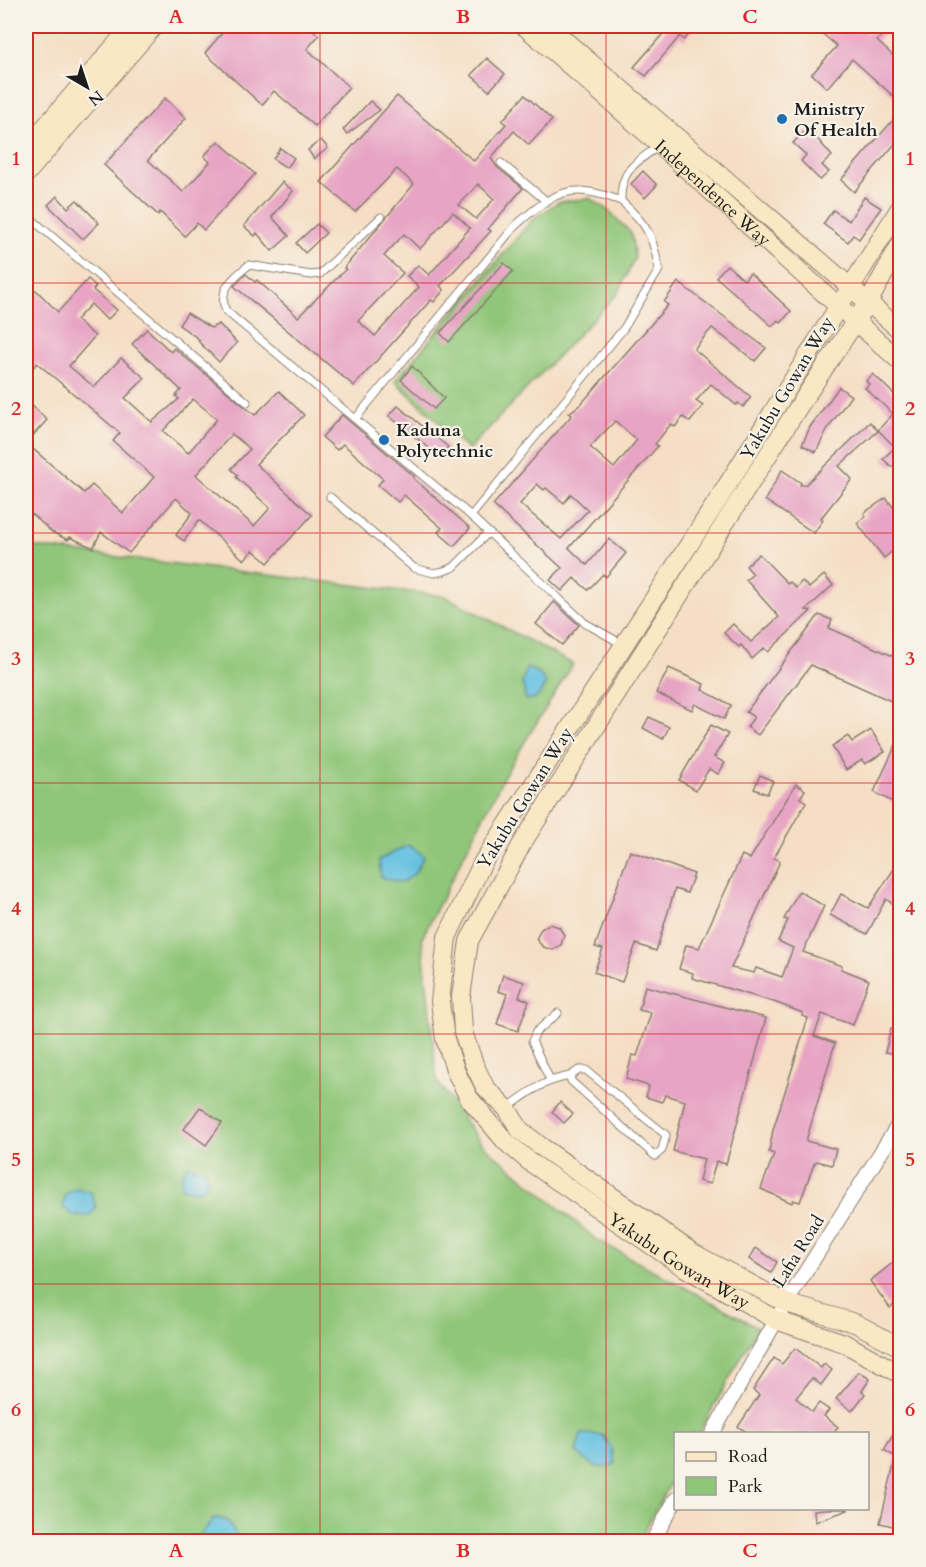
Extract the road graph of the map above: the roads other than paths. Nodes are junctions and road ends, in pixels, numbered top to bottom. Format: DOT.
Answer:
graph roads {
  1 [pos="101,26"];
  2 [pos="154,26"];
  3 [pos="524,26"];
  4 [pos="548,26"];
  5 [pos="130,27"];
  6 [pos="662,144"];
  7 [pos="26,148"];
  8 [pos="501,163"];
  9 [pos="26,174"];
  10 [pos="545,200"];
  11 [pos="621,201"];
  12 [pos="900,208"];
  13 [pos="26,213"];
  14 [pos="381,217"];
  15 [pos="35,222"];
  16 [pos="26,233"];
  17 [pos="900,245"];
  18 [pos="868,257"];
  19 [pos="826,265"];
  20 [pos="885,271"];
  21 [pos="814,285"];
  22 [pos="850,286"];
  23 [pos="869,301"];
  24 [pos="837,306"];
  25 [pos="856,322"];
  26 [pos="898,327"];
  27 [pos="824,328"];
  28 [pos="880,343"];
  29 [pos="836,351"];
  30 [pos="900,361"];
  31 [pos="247,402"];
  32 [pos="356,418"];
  33 [pos="330,497"];
  34 [pos="471,516"];
  35 [pos="488,533"];
  36 [pos="622,644"];
  37 [pos="566,735"];
  38 [pos="586,745"];
  39 [pos="558,1013"];
  40 [pos="570,1076"];
  41 [pos="550,1080"];
  42 [pos="507,1109"];
  43 [pos="900,1122"];
  44 [pos="786,1303"];
  45 [pos="776,1320"];
  46 [pos="900,1347"];
  47 [pos="900,1374"];
  48 [pos="713,1432"];
  49 [pos="674,1501"];
  50 [pos="652,1542"];
  1 -- 5 [label="lane"];
  2 -- 9 [label="street"];
  3 -- 6 [label="street, Independence Way"];
  4 -- 19 [label="street, Independence Way"];
  5 -- 7 [label="street"];
  6 -- 11 [label="lane"];
  6 -- 21 [label="street, Independence Way"];
  8 -- 10 [label="lane"];
  10 -- 11 [label="lane"];
  10 -- 32 [label="lane"];
  11 -- 34 [label="lane"];
  12 -- 18 [label="street, Yakubu Gowan Way"];
  13 -- 15 [label="lane"];
  14 -- 32 [label="lane"];
  15 -- 16 [label="lane"];
  15 -- 31 [label="lane"];
  17 -- 20 [label="street, Yakubu Gowan Way"];
  18 -- 19 [label="street"];
  18 -- 22 [label="street, Yakubu Gowan Way"];
  19 -- 22 [label="street, Independence Way"];
  20 -- 23 [label="street, Yakubu Gowan Way"];
  20 -- 26 [label="street"];
  21 -- 24 [label="street, Independence Way"];
  21 -- 27 [label="street"];
  22 -- 23 [label="street, Independence Way"];
  22 -- 24 [label="street, Yakubu Gowan Way"];
  23 -- 25 [label="street, Yakubu Gowan Way"];
  23 -- 26 [label="street, Independence Way"];
  24 -- 25 [label="street, Independence Way"];
  24 -- 27 [label="street, Yakubu Gowan Way"];
  25 -- 28 [label="street, Independence Way"];
  25 -- 29 [label="street, Yakubu Gowan Way"];
  27 -- 36 [label="street, Yakubu Gowan Way"];
  28 -- 29 [label="street"];
  28 -- 30 [label="street, Independence Way"];
  29 -- 38 [label="street, Yakubu Gowan Way"];
  32 -- 34 [label="lane"];
  33 -- 35 [label="lane"];
  34 -- 35 [label="lane"];
  35 -- 36 [label="lane"];
  36 -- 37 [label="street, Yakubu Gowan Way"];
  37 -- 38 [label="street"];
  37 -- 45 [label="street, Yakubu Gowan Way"];
  38 -- 42 [label="street, Yakubu Gowan Way"];
  39 -- 41 [label="lane"];
  40 -- 40 [label="lane"];
  40 -- 41 [label="lane"];
  41 -- 42 [label="lane"];
  42 -- 44 [label="street, Yakubu Gowan Way"];
  43 -- 44 [label="street, Lafia Road"];
  44 -- 45 [label="street, Lafia Road"];
  44 -- 46 [label="street, Yakubu Gowan Way"];
  45 -- 47 [label="street, Yakubu Gowan Way"];
  45 -- 48 [label="street, Lafia Road"];
  49 -- 50 [label="street"];
}
